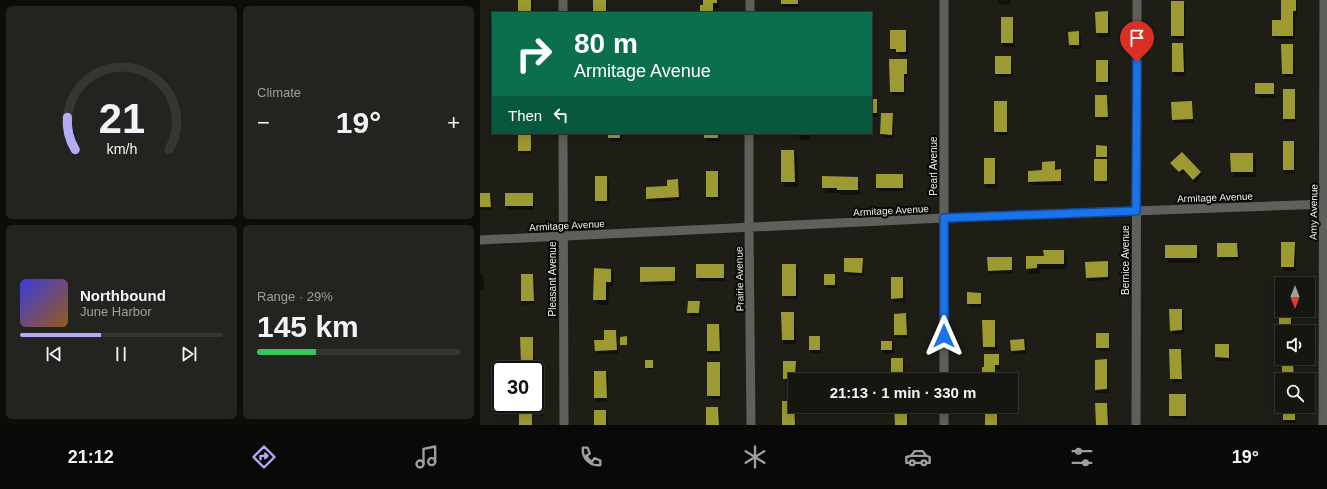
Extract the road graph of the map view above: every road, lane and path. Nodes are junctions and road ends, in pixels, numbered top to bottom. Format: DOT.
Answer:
graph roads {
  1 [pos="563,0"];
  2 [pos="750,0"];
  3 [pos="944,0"];
  4 [pos="1137,0"];
  5 [pos="1324,0"];
  6 [pos="563,12"];
  7 [pos="750,12"];
  8 [pos="563,134"];
  9 [pos="750,134"];
  10 [pos="1325,204"];
  11 [pos="1136,211"];
  12 [pos="944,218"];
  13 [pos="749,227"];
  14 [pos="563,237"];
  15 [pos="480,240"];
  16 [pos="944,373"];
  17 [pos="944,413"];
  18 [pos="564,425"];
  19 [pos="751,425"];
  20 [pos="944,425"];
  21 [pos="1136,425"];
  22 [pos="1323,425"];
  1 -- 6 [label="street"];
  2 -- 7 [label="street"];
  3 -- 12 [label="street, Pearl Avenue"];
  4 -- 11 [label="street, Bernice Avenue"];
  5 -- 10 [label="street, Amy Avenue"];
  8 -- 14 [label="street, Pleasant Avenue"];
  9 -- 13 [label="street, Prairie Avenue"];
  10 -- 11 [label="street, Armitage Avenue"];
  10 -- 22 [label="street, Amy Avenue"];
  11 -- 12 [label="street, Armitage Avenue"];
  11 -- 21 [label="street, Bernice Avenue"];
  12 -- 13 [label="street, Armitage Avenue"];
  12 -- 16 [label="street, Pearl Avenue"];
  13 -- 14 [label="street, Armitage Avenue"];
  13 -- 19 [label="street, Prairie Avenue"];
  14 -- 15 [label="street, Armitage Avenue"];
  14 -- 18 [label="street, Pleasant Avenue"];
  17 -- 20 [label="street"];
}
